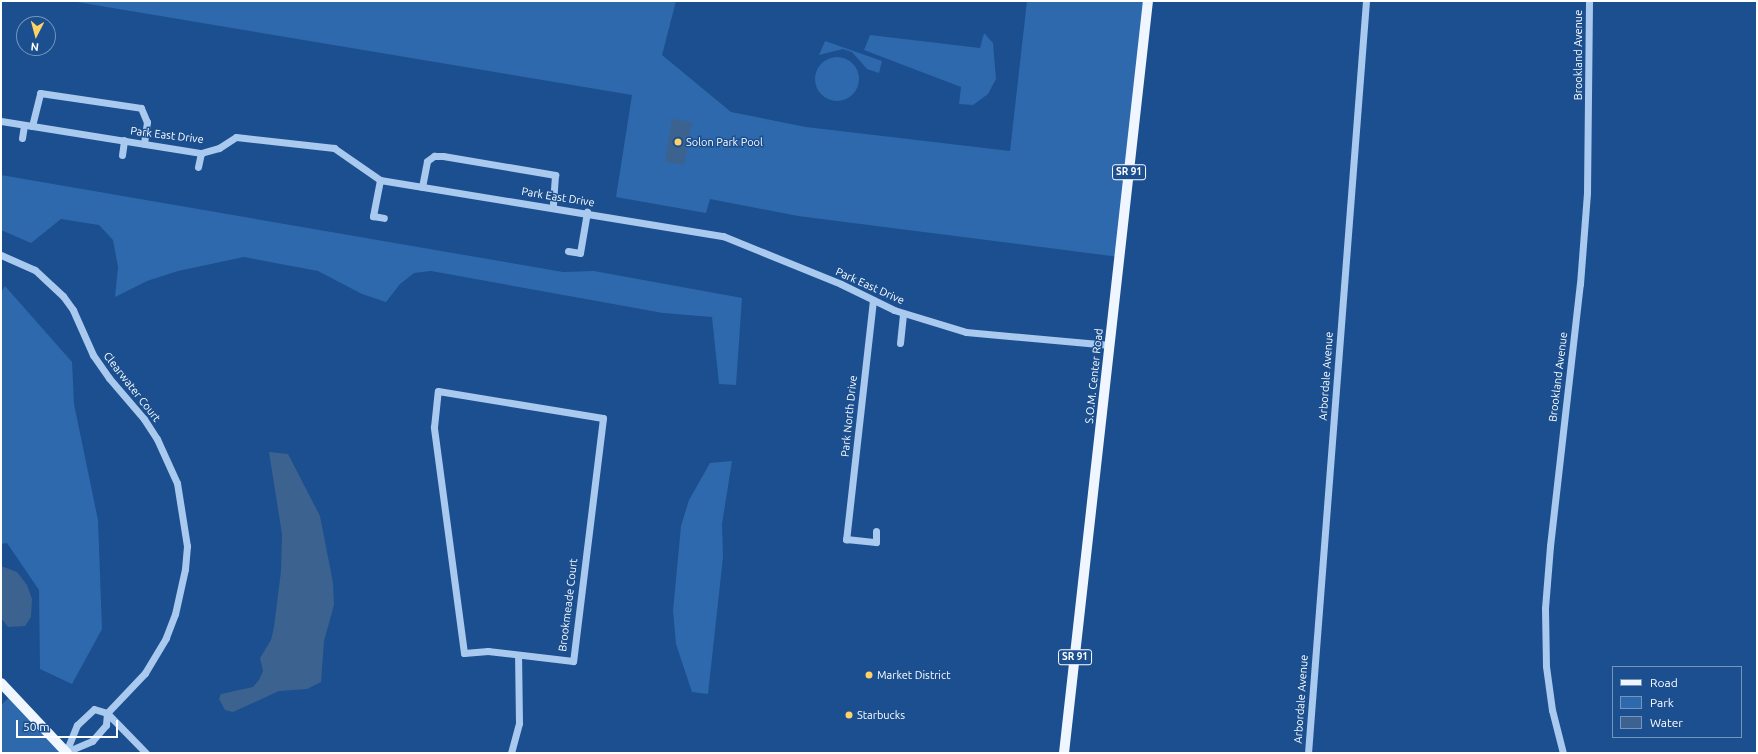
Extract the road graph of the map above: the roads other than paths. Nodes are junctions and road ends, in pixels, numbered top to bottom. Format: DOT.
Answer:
graph roads {
  1 [pos="1148,1"];
  2 [pos="1366,1"];
  3 [pos="1589,1"];
  4 [pos="1,121"];
  5 [pos="24,125"];
  6 [pos="32,126"];
  7 [pos="22,138"];
  8 [pos="124,140"];
  9 [pos="144,144"];
  10 [pos="201,152"];
  11 [pos="122,155"];
  12 [pos="198,167"];
  13 [pos="380,180"];
  14 [pos="422,187"];
  15 [pos="553,207"];
  16 [pos="587,212"];
  17 [pos="384,218"];
  18 [pos="568,251"];
  19 [pos="1,255"];
  20 [pos="873,300"];
  21 [pos="903,313"];
  22 [pos="900,343"];
  23 [pos="1109,345"];
  24 [pos="876,531"];
  25 [pos="518,654"];
  26 [pos="1,683"];
  27 [pos="107,713"];
  28 [pos="67,752"];
  29 [pos="146,753"];
  30 [pos="511,753"];
  31 [pos="1064,753"];
  32 [pos="1308,753"];
  33 [pos="1563,753"];
  1 -- 23 [label="main road, S.O.M. Center Road / SR 91"];
  2 -- 32 [label="street, Arbordale Avenue"];
  3 -- 33 [label="street, Brookland Avenue"];
  4 -- 5 [label="street, Park East Drive"];
  5 -- 6 [label="street, Park East Drive"];
  5 -- 7 [label="street"];
  6 -- 8 [label="street, Park East Drive"];
  6 -- 9 [label="street"];
  8 -- 9 [label="street, Park East Drive"];
  8 -- 11 [label="street"];
  9 -- 10 [label="street, Park East Drive"];
  10 -- 12 [label="street"];
  10 -- 13 [label="street, Park East Drive"];
  13 -- 14 [label="street, Park East Drive"];
  13 -- 17 [label="street"];
  14 -- 15 [label="street, Park East Drive"];
  14 -- 15 [label="street"];
  15 -- 16 [label="street, Park East Drive"];
  16 -- 18 [label="street"];
  16 -- 20 [label="street, Park East Drive"];
  19 -- 27 [label="street, Clearwater Court"];
  20 -- 21 [label="street, Park East Drive"];
  20 -- 24 [label="street, Park North Drive"];
  21 -- 22 [label="street"];
  21 -- 23 [label="street, Park East Drive"];
  23 -- 31 [label="main road, S.O.M. Center Road / SR 91"];
  25 -- 25 [label="street, Brookmeade Court"];
  25 -- 30 [label="street"];
  26 -- 28 [label="main road"];
  27 -- 28 [label="street, Clearwater Court"];
  27 -- 28 [label="street"];
  27 -- 29 [label="street"];
}
